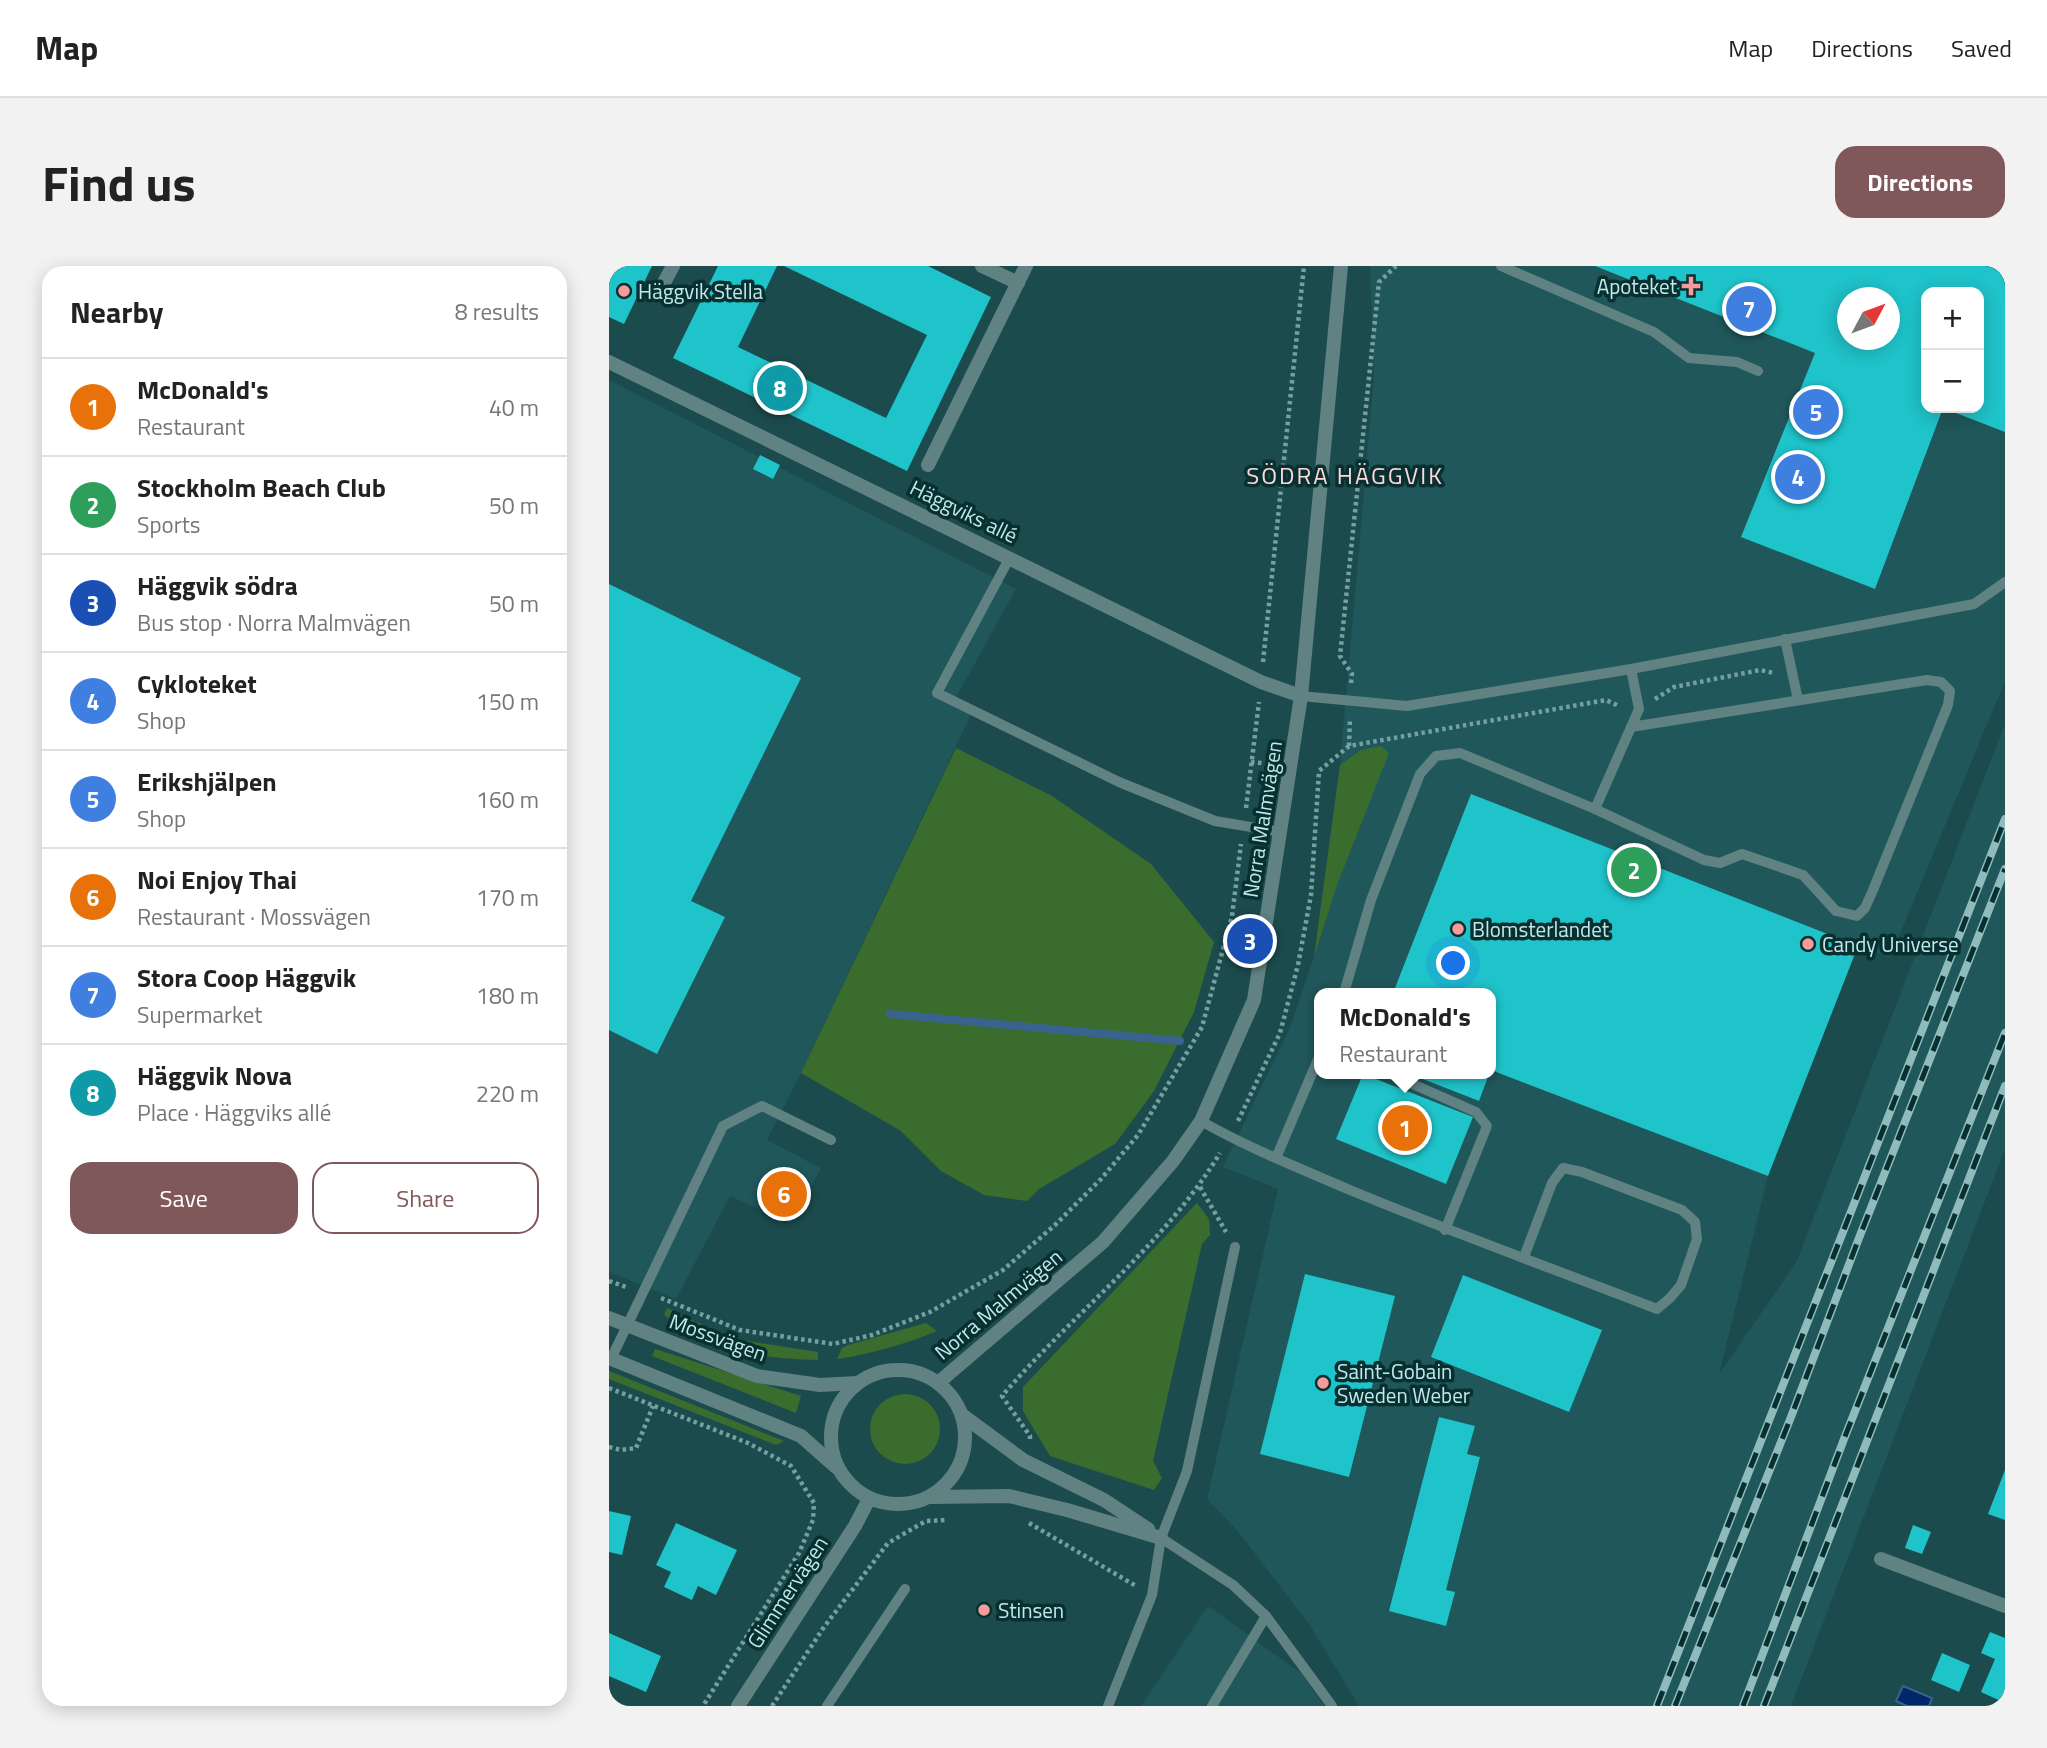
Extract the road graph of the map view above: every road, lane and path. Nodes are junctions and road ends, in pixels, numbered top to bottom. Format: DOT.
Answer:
graph roads {
  1 [pos="673,266"];
  2 [pos="982,266"];
  3 [pos="1026,266"];
  4 [pos="1304,266"];
  5 [pos="1341,266"];
  6 [pos="1396,266"];
  7 [pos="1501,266"];
  8 [pos="1018,283"];
  9 [pos="658,294"];
  10 [pos="609,362"];
  11 [pos="1758,371"];
  12 [pos="928,465"];
  13 [pos="1010,557"];
  14 [pos="2005,582"];
  15 [pos="1785,639"];
  16 [pos="1631,669"];
  17 [pos="1261,682"];
  18 [pos="1301,696"];
  19 [pos="1351,700"];
  20 [pos="1798,701"];
  21 [pos="1630,727"];
  22 [pos="1349,747"];
  23 [pos="1595,809"];
  24 [pos="1243,826"];
  25 [pos="1281,832"];
  26 [pos="1345,988"];
  27 [pos="1314,1069"];
  28 [pos="1401,1079"];
  29 [pos="1201,1121"];
  30 [pos="831,1140"];
  31 [pos="1276,1158"];
  32 [pos="1199,1187"];
  33 [pos="1445,1230"];
  34 [pos="1235,1247"];
  35 [pos="1524,1257"];
  36 [pos="609,1281"];
  37 [pos="643,1293"];
  38 [pos="609,1318"];
  39 [pos="627,1326"];
  40 [pos="610,1359"];
  41 [pos="857,1383"];
  42 [pos="938,1383"];
  43 [pos="609,1388"];
  44 [pos="1002,1396"];
  45 [pos="653,1406"];
  46 [pos="962,1415"];
  47 [pos="1030,1446"];
  48 [pos="609,1447"];
  49 [pos="838,1469"];
  50 [pos="931,1497"];
  51 [pos="869,1499"];
  52 [pos="953,1520"];
  53 [pos="1017,1520"];
  54 [pos="1161,1538"];
  55 [pos="1881,1559"];
  56 [pos="905,1589"];
  57 [pos="1152,1595"];
  58 [pos="2005,1606"];
  59 [pos="1266,1616"];
  60 [pos="703,1706"];
  61 [pos="738,1706"];
  62 [pos="772,1706"];
  63 [pos="827,1706"];
  64 [pos="1108,1706"];
  65 [pos="1212,1706"];
  66 [pos="1332,1706"];
  1 -- 9 [label="street"];
  2 -- 8 [label="street"];
  3 -- 8 [label="street"];
  4 -- 17 [label="path"];
  5 -- 18 [label="street, Norra Malmvägen"];
  6 -- 19 [label="path"];
  7 -- 11 [label="lane"];
  8 -- 12 [label="street"];
  10 -- 13 [label="street, Häggviks allé"];
  13 -- 17 [label="street, Häggviks allé"];
  13 -- 24 [label="lane"];
  14 -- 15 [label="lane"];
  15 -- 16 [label="lane"];
  15 -- 20 [label="lane"];
  16 -- 19 [label="lane"];
  16 -- 21 [label="lane"];
  17 -- 18 [label="street, Häggviks allé"];
  17 -- 24 [label="path"];
  18 -- 19 [label="lane"];
  18 -- 25 [label="street, Norra Malmvägen"];
  19 -- 22 [label="path"];
  20 -- 21 [label="lane"];
  20 -- 23 [label="lane"];
  21 -- 23 [label="lane"];
  23 -- 26 [label="lane"];
  24 -- 25 [label="lane"];
  24 -- 37 [label="path"];
  25 -- 29 [label="street, Norra Malmvägen"];
  27 -- 31 [label="lane"];
  28 -- 33 [label="lane"];
  29 -- 31 [label="lane"];
  29 -- 42 [label="street, Norra Malmvägen"];
  30 -- 37 [label="lane"];
  31 -- 33 [label="lane"];
  32 -- 34 [label="path"];
  33 -- 35 [label="lane"];
  34 -- 54 [label="lane"];
  35 -- 35 [label="lane"];
  36 -- 37 [label="path"];
  37 -- 39 [label="lane"];
  38 -- 39 [label="street, Mossvägen"];
  39 -- 40 [label="lane"];
  39 -- 41 [label="street, Mossvägen"];
  40 -- 49 [label="street"];
  41 -- 42 [label="street, Mossvägen"];
  41 -- 49 [label="street"];
  42 -- 46 [label="street"];
  43 -- 45 [label="path"];
  44 -- 47 [label="path"];
  45 -- 48 [label="path"];
  45 -- 60 [label="path"];
  46 -- 50 [label="street"];
  46 -- 54 [label="street"];
  49 -- 51 [label="street"];
  50 -- 51 [label="street"];
  50 -- 54 [label="street"];
  51 -- 61 [label="street, Glimmervägen"];
  52 -- 62 [label="path"];
  53 -- 57 [label="path"];
  54 -- 57 [label="lane"];
  54 -- 59 [label="lane"];
  55 -- 58 [label="street"];
  56 -- 63 [label="lane"];
  57 -- 64 [label="lane"];
  59 -- 65 [label="lane"];
  59 -- 66 [label="lane"];
}
